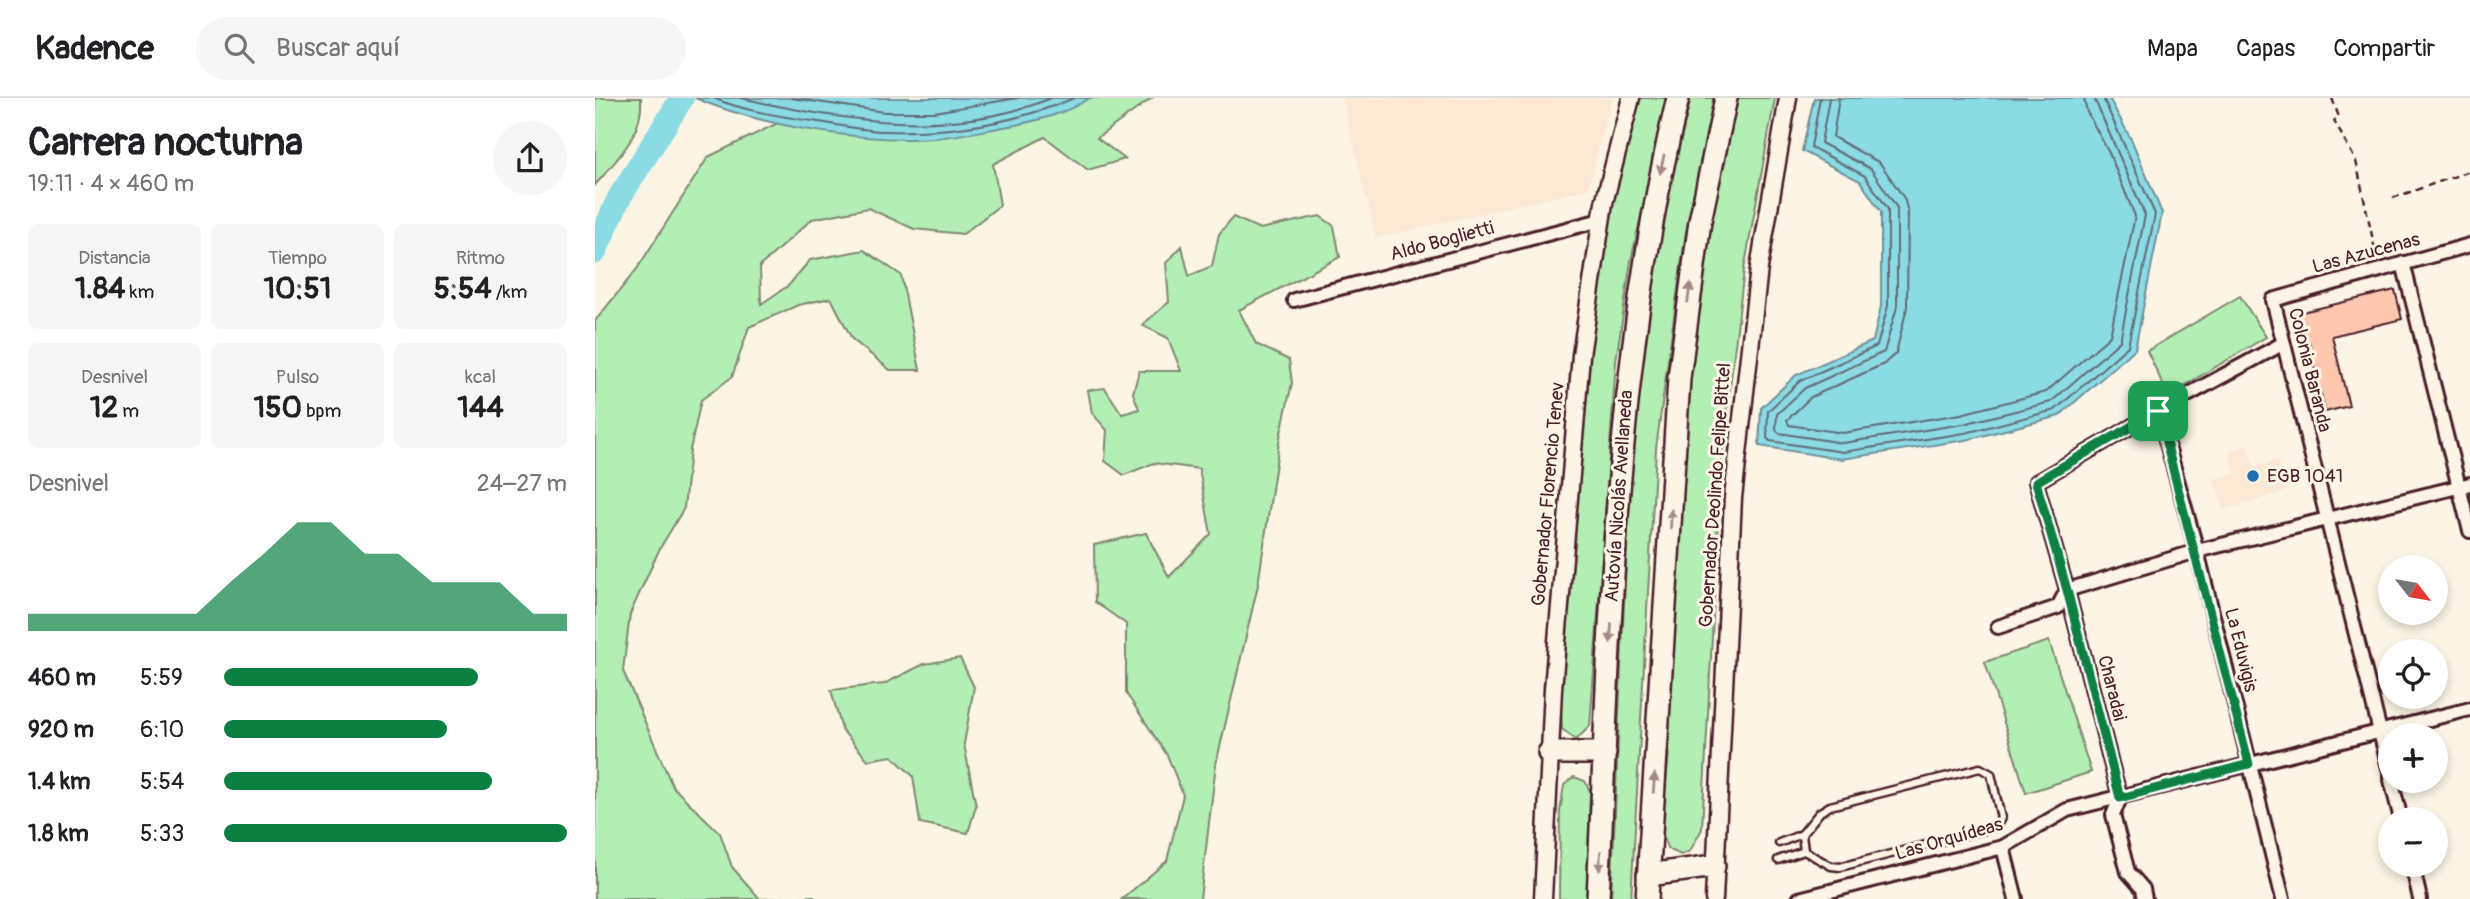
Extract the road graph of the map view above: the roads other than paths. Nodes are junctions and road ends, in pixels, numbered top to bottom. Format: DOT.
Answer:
graph roads {
  1 [pos="1631,98"];
  2 [pos="1678,98"];
  3 [pos="1726,98"];
  4 [pos="1788,98"];
  5 [pos="1601,220"];
  6 [pos="2470,245"];
  7 [pos="2403,263"];
  8 [pos="1294,300"];
  9 [pos="2273,300"];
  10 [pos="2282,344"];
  11 [pos="2158,411"];
  12 [pos="2464,485"];
  13 [pos="2328,518"];
  14 [pos="2470,531"];
  15 [pos="2197,551"];
  16 [pos="2067,590"];
  17 [pos="1998,627"];
  18 [pos="2470,709"];
  19 [pos="2415,723"];
  20 [pos="2378,724"];
  21 [pos="2378,732"];
  22 [pos="1549,753"];
  23 [pos="1605,753"];
  24 [pos="2249,764"];
  25 [pos="2120,798"];
  26 [pos="1802,834"];
  27 [pos="1779,843"];
  28 [pos="2003,847"];
  29 [pos="1804,851"];
  30 [pos="1778,860"];
  31 [pos="1714,866"];
  32 [pos="1648,875"];
  33 [pos="2415,877"];
  34 [pos="1543,899"];
  35 [pos="1598,899"];
  36 [pos="1647,899"];
  37 [pos="1714,899"];
  38 [pos="1799,899"];
  39 [pos="2016,899"];
  40 [pos="2145,899"];
  41 [pos="2283,899"];
  42 [pos="2420,899"];
  1 -- 5 [label="street, Gobernador Florencio Tenev"];
  2 -- 23 [label="highway, Autovía Nicolás Avellaneda, one-way"];
  32 -- 3 [label="highway, one-way"];
  4 -- 31 [label="street, Gobernador Deolindo Felipe Bittel"];
  5 -- 8 [label="street, Aldo Boglietti"];
  5 -- 22 [label="street, Gobernador Florencio Tenev"];
  6 -- 7 [label="street, Las Azucenas"];
  7 -- 9 [label="street, Las Azucenas"];
  7 -- 12 [label="street"];
  9 -- 10 [label="street, Colonia Baranda"];
  10 -- 11 [label="street"];
  10 -- 13 [label="street, Colonia Baranda"];
  11 -- 15 [label="street, La Eduvigis"];
  11 -- 16 [label="street, Charadai"];
  12 -- 13 [label="street"];
  12 -- 14 [label="street"];
  13 -- 15 [label="street"];
  13 -- 20 [label="street, Colonia Baranda"];
  15 -- 16 [label="street"];
  15 -- 24 [label="street, La Eduvigis"];
  16 -- 17 [label="street"];
  16 -- 25 [label="street, Charadai"];
  18 -- 19 [label="street, Las Orquídeas"];
  21 -- 24 [label="street, Las Orquídeas"];
  22 -- 23 [label="highway"];
  22 -- 34 [label="street, Gobernador Florencio Tenev"];
  23 -- 35 [label="highway, Autovía Nicolás Avellaneda, one-way"];
  24 -- 25 [label="street, Las Orquídeas"];
  24 -- 41 [label="street, La Eduvigis"];
  25 -- 28 [label="street, Las Orquídeas"];
  25 -- 40 [label="street, Charadai"];
  26 -- 27 [label="lane"];
  26 -- 29 [label="lane"];
  26 -- 29 [label="lane"];
  28 -- 38 [label="street, Las Orquídeas"];
  28 -- 39 [label="street"];
  29 -- 30 [label="lane"];
  31 -- 32 [label="highway"];
  31 -- 37 [label="street, Gobernador Deolindo Felipe Bittel"];
  32 -- 36 [label="highway"];
  33 -- 42 [label="street"];
}
